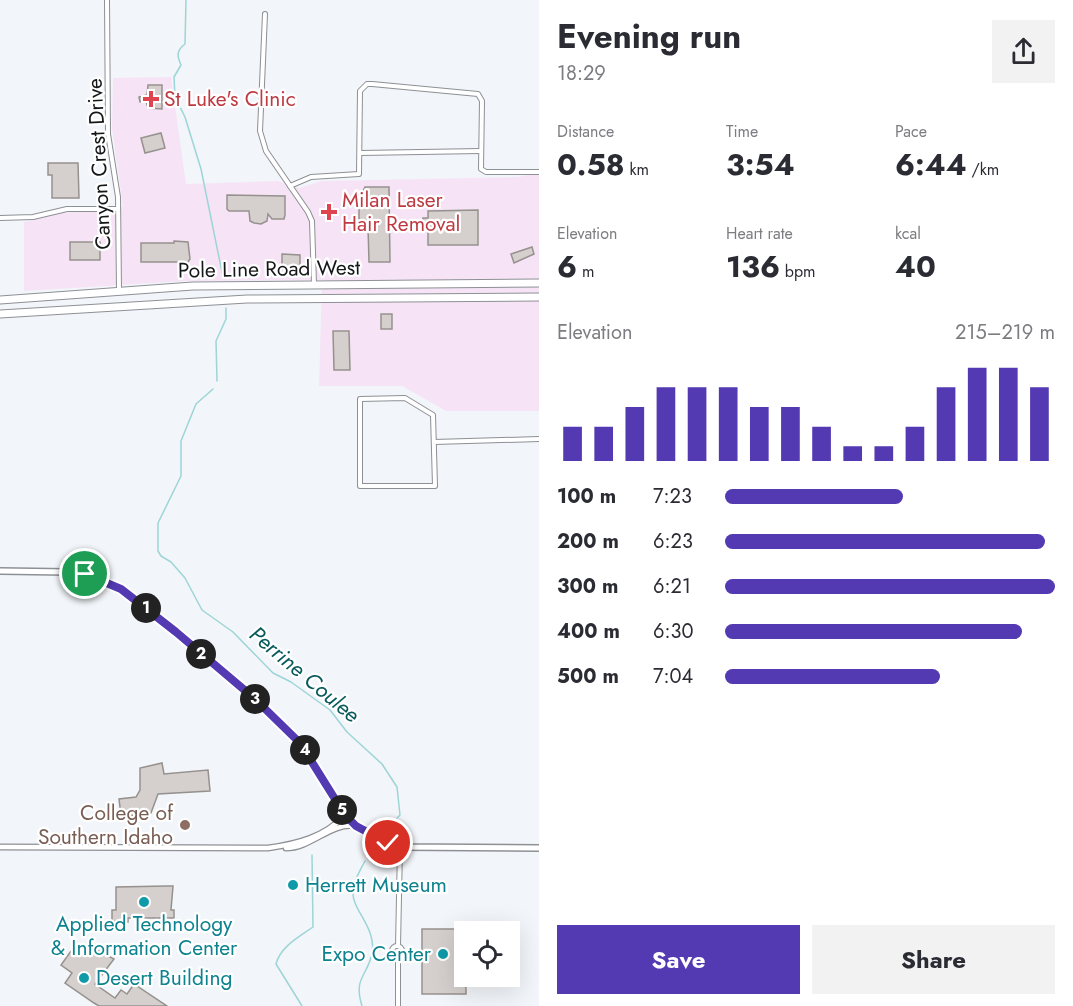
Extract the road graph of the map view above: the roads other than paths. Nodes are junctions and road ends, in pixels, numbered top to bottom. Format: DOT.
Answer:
graph roads {
  1 [pos="107,0"];
  2 [pos="265,14"];
  3 [pos="481,152"];
  4 [pos="360,153"];
  5 [pos="539,172"];
  6 [pos="290,186"];
  7 [pos="118,208"];
  8 [pos="0,218"];
  9 [pos="539,283"];
  10 [pos="314,285"];
  11 [pos="119,290"];
  12 [pos="539,297"];
  13 [pos="0,300"];
  14 [pos="0,314"];
  15 [pos="539,439"];
  16 [pos="434,442"];
  17 [pos="0,571"];
  18 [pos="345,815"];
  19 [pos="356,826"];
  20 [pos="0,847"];
  21 [pos="268,848"];
  22 [pos="400,848"];
  23 [pos="539,848"];
  24 [pos="398,1006"];
  1 -- 7 [label="street, Canyon Crest Drive"];
  2 -- 6 [label="street"];
  3 -- 4 [label="street"];
  3 -- 4 [label="street"];
  3 -- 5 [label="street"];
  4 -- 6 [label="street"];
  6 -- 10 [label="street"];
  7 -- 8 [label="street"];
  7 -- 11 [label="street, Canyon Crest Drive"];
  9 -- 10 [label="highway, Pole Line Road West"];
  10 -- 11 [label="highway, Pole Line Road West"];
  11 -- 13 [label="highway, Pole Line Road West"];
  12 -- 14 [label="highway, Pole Line Road West"];
  15 -- 16 [label="street"];
  16 -- 16 [label="street"];
  17 -- 18 [label="main road"];
  18 -- 19 [label="main road"];
  18 -- 21 [label="street"];
  19 -- 21 [label="street"];
  19 -- 22 [label="main road"];
  20 -- 21 [label="street"];
  22 -- 23 [label="main road"];
  22 -- 24 [label="street"];
}
